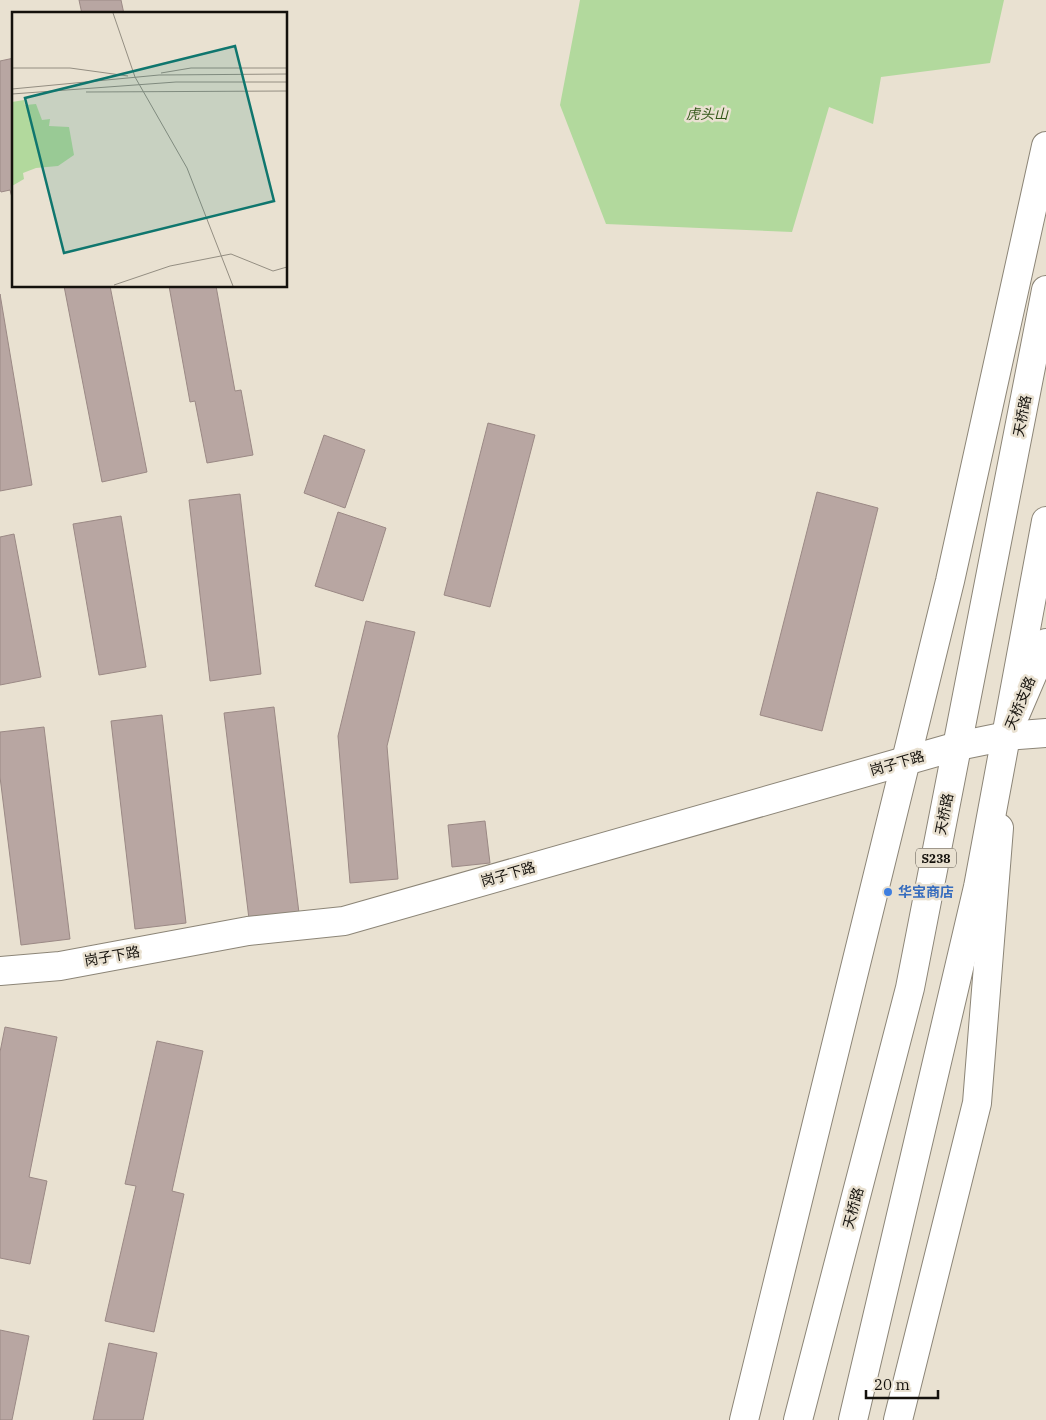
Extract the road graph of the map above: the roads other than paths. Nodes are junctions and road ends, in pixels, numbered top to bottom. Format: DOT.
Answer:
graph roads {
  1 [pos="1046,146"];
  2 [pos="1046,290"];
  3 [pos="1046,520"];
  4 [pos="1046,643"];
  5 [pos="1046,733"];
  6 [pos="1006,736"];
  7 [pos="958,746"];
  8 [pos="906,761"];
  9 [pos="0,971"];
  10 [pos="744,1420"];
  11 [pos="798,1420"];
  12 [pos="853,1420"];
  13 [pos="898,1420"];
  1 -- 8 [label="street"];
  2 -- 7 [label="street, 天桥路 / S238"];
  3 -- 6 [label="street"];
  4 -- 6 [label="street, 天桥支路"];
  5 -- 6 [label="street, 岗子下路"];
  6 -- 7 [label="street, 岗子下路"];
  6 -- 12 [label="street"];
  6 -- 13 [label="street"];
  7 -- 8 [label="street, 岗子下路"];
  7 -- 11 [label="street, 天桥路 / S238"];
  8 -- 9 [label="street, 岗子下路"];
  8 -- 10 [label="street"];
}
